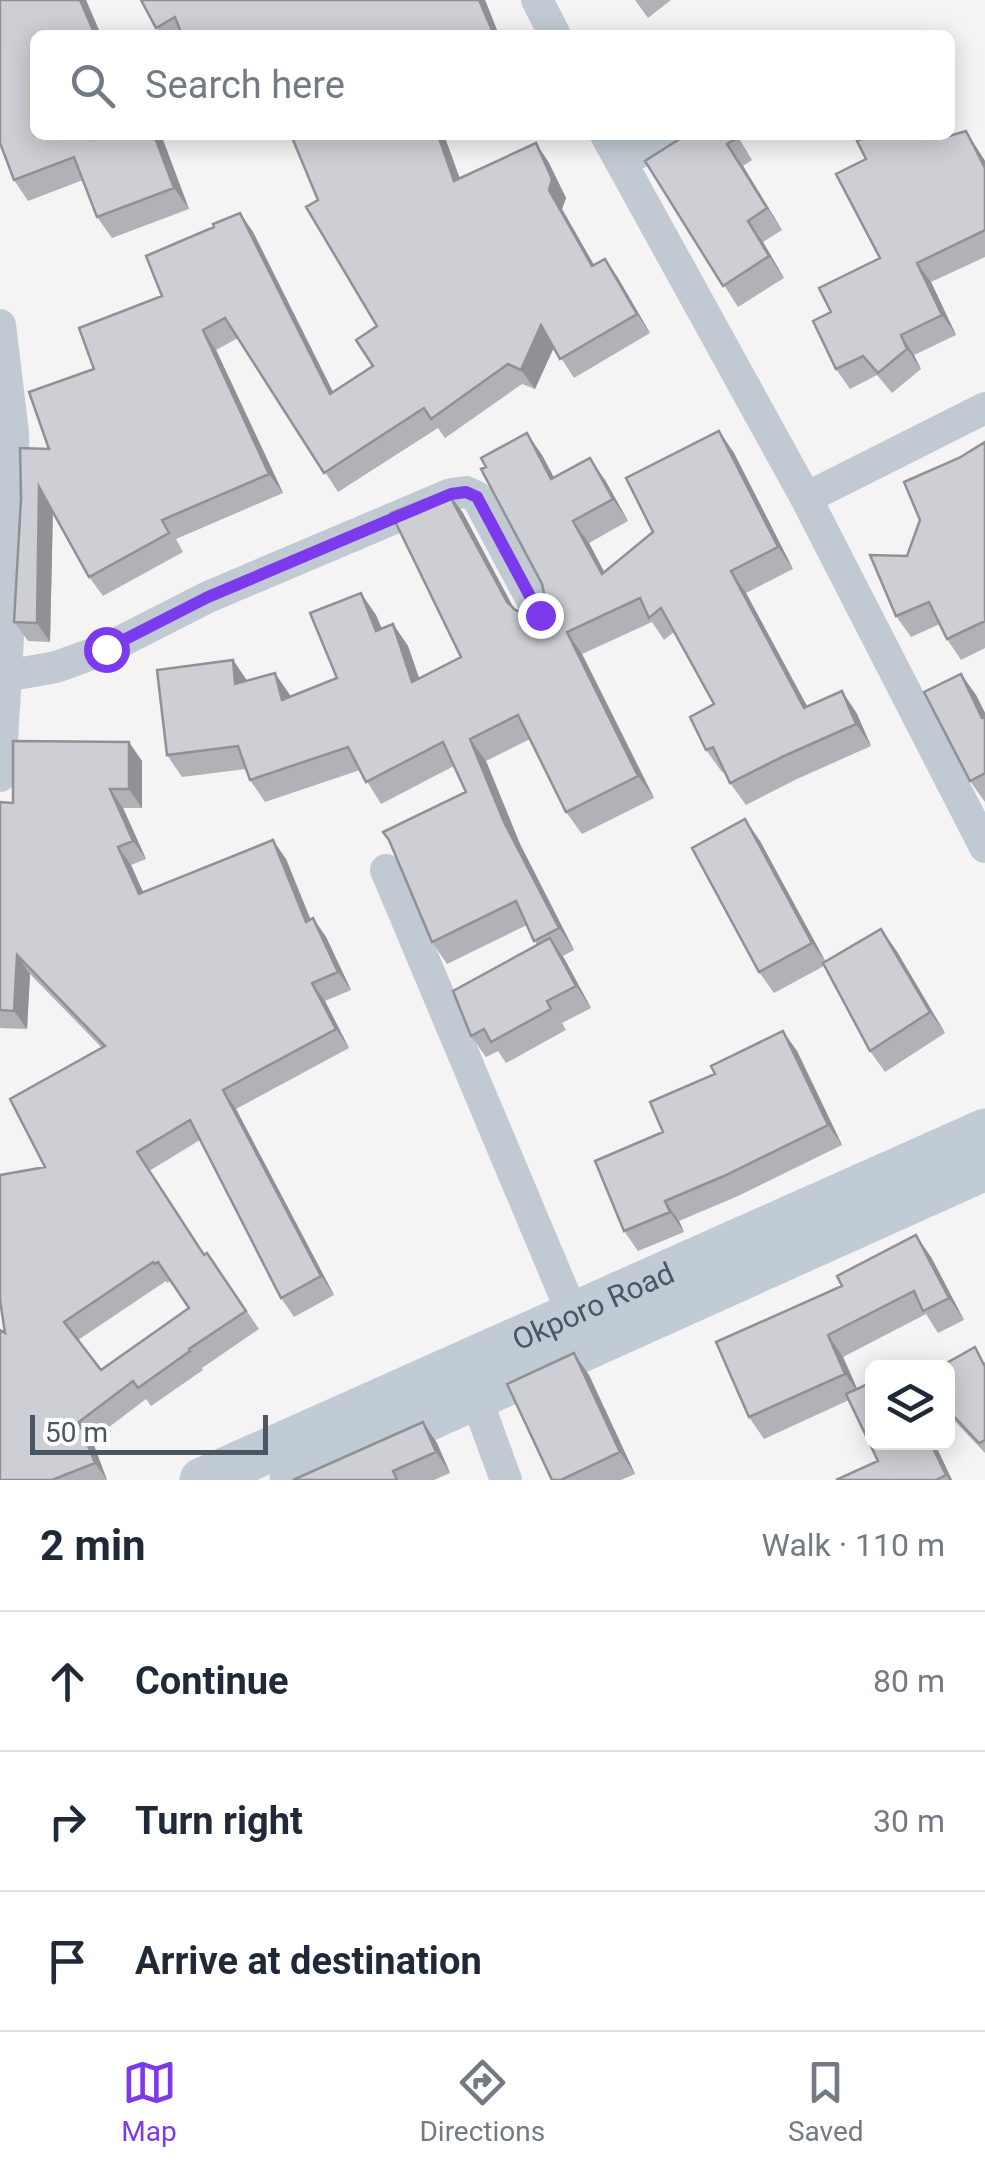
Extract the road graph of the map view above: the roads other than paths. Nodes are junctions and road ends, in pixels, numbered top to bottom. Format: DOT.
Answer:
graph roads {
  1 [pos="537,0"];
  2 [pos="552,30"];
  3 [pos="653,140"];
  4 [pos="613,148"];
  5 [pos="0,325"];
  6 [pos="985,408"];
  7 [pos="806,498"];
  8 [pos="540,615"];
  9 [pos="6,676"];
  10 [pos="0,776"];
  11 [pos="984,843"];
  12 [pos="386,870"];
  13 [pos="985,1131"];
  14 [pos="985,1168"];
  15 [pos="573,1315"];
  16 [pos="476,1398"];
  17 [pos="202,1480"];
  18 [pos="292,1480"];
  19 [pos="506,1480"];
  1 -- 2 [label="street"];
  3 -- 4 [label="street"];
  4 -- 7 [label="street"];
  5 -- 9 [label="street"];
  6 -- 7 [label="street"];
  7 -- 11 [label="street"];
  8 -- 9 [label="street"];
  9 -- 10 [label="street"];
  12 -- 15 [label="street"];
  13 -- 15 [label="main road, Okporo Road"];
  14 -- 16 [label="main road, Okporo Road"];
  15 -- 17 [label="main road, Okporo Road"];
  16 -- 18 [label="main road, Okporo Road"];
  16 -- 19 [label="street"];
}
